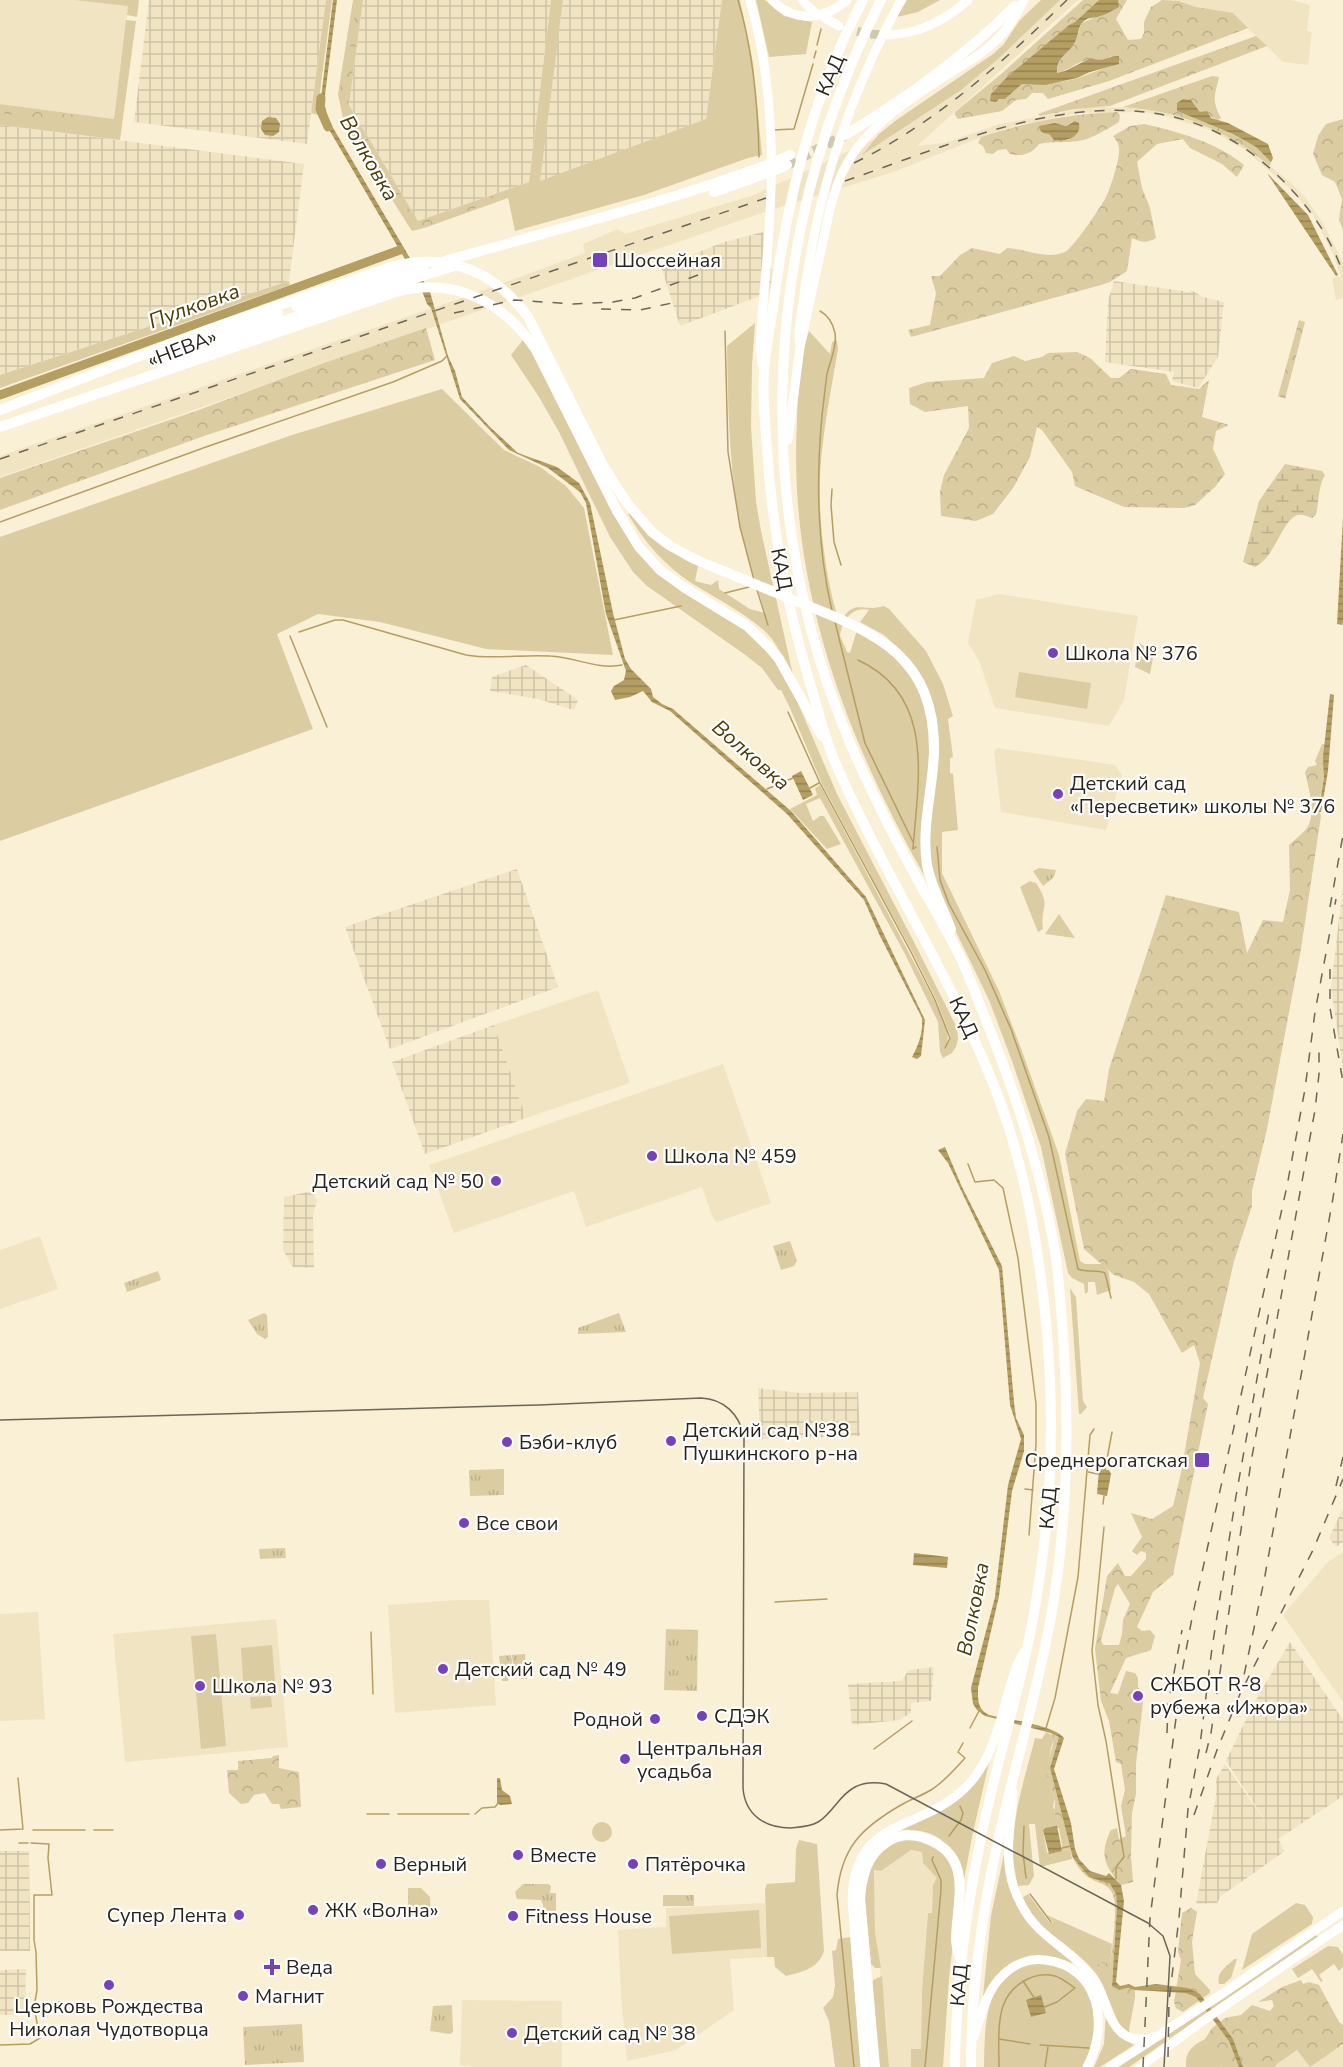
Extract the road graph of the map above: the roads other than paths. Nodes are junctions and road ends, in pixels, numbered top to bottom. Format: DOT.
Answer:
graph roads {
  1 [pos="750,0"];
  2 [pos="772,0"];
  3 [pos="802,0"];
  4 [pos="847,0"];
  5 [pos="864,0"];
  6 [pos="881,0"];
  7 [pos="901,0"];
  8 [pos="968,0"];
  9 [pos="1017,2"];
  10 [pos="816,13"];
  11 [pos="825,18"];
  12 [pos="839,26"];
  13 [pos="887,35"];
  14 [pos="847,130"];
  15 [pos="777,165"];
  16 [pos="367,288"];
  17 [pos="766,317"];
  18 [pos="801,330"];
  19 [pos="530,332"];
  20 [pos="0,410"];
  21 [pos="0,415"];
  22 [pos="0,427"];
  23 [pos="785,476"];
  24 [pos="828,742"];
  25 [pos="961,959"];
  26 [pos="1003,1730"];
  27 [pos="1014,1776"];
  28 [pos="1343,1911"];
  29 [pos="1327,1922"];
  30 [pos="1343,1925"];
  31 [pos="1334,1932"];
  32 [pos="961,1963"];
  33 [pos="1157,2036"];
  34 [pos="971,2045"];
  35 [pos="865,2067"];
  36 [pos="875,2067"];
  37 [pos="955,2067"];
  38 [pos="971,2067"];
  39 [pos="1087,2067"];
  40 [pos="1110,2067"];
  41 [pos="1140,2067"];
  1 -- 17 [label="main road"];
  2 -- 4 [label="main road"];
  3 -- 10 [label="main road"];
  5 -- 17 [label="highway, КАД"];
  6 -- 23 [label="highway, КАД"];
  7 -- 18 [label="main road"];
  8 -- 13 [label="main road"];
  9 -- 14 [label="highway"];
  9 -- 18 [label="main road"];
  11 -- 12 [label="main road"];
  15 -- 16 [label="highway"];
  16 -- 19 [label="highway"];
  16 -- 19 [label="highway"];
  16 -- 20 [label="highway, «НЕВА»"];
  16 -- 21 [label="highway, «НЕВА»"];
  16 -- 22 [label="highway, «НЕВА»"];
  17 -- 24 [label="highway, КАД"];
  18 -- 23 [label="main road"];
  19 -- 24 [label="highway"];
  19 -- 25 [label="highway"];
  23 -- 25 [label="highway, КАД"];
  24 -- 26 [label="highway, КАД"];
  25 -- 27 [label="highway, КАД"];
  26 -- 32 [label="highway, КАД"];
  26 -- 35 [label="main road"];
  27 -- 33 [label="main road"];
  27 -- 34 [label="highway, КАД"];
  28 -- 29 [label="main road"];
  29 -- 31 [label="main road"];
  29 -- 33 [label="main road"];
  30 -- 31 [label="main road"];
  31 -- 41 [label="main road"];
  32 -- 36 [label="highway"];
  32 -- 37 [label="highway, КАД"];
  33 -- 40 [label="main road"];
  34 -- 38 [label="highway, КАД"];
  34 -- 39 [label="main road"];
}
